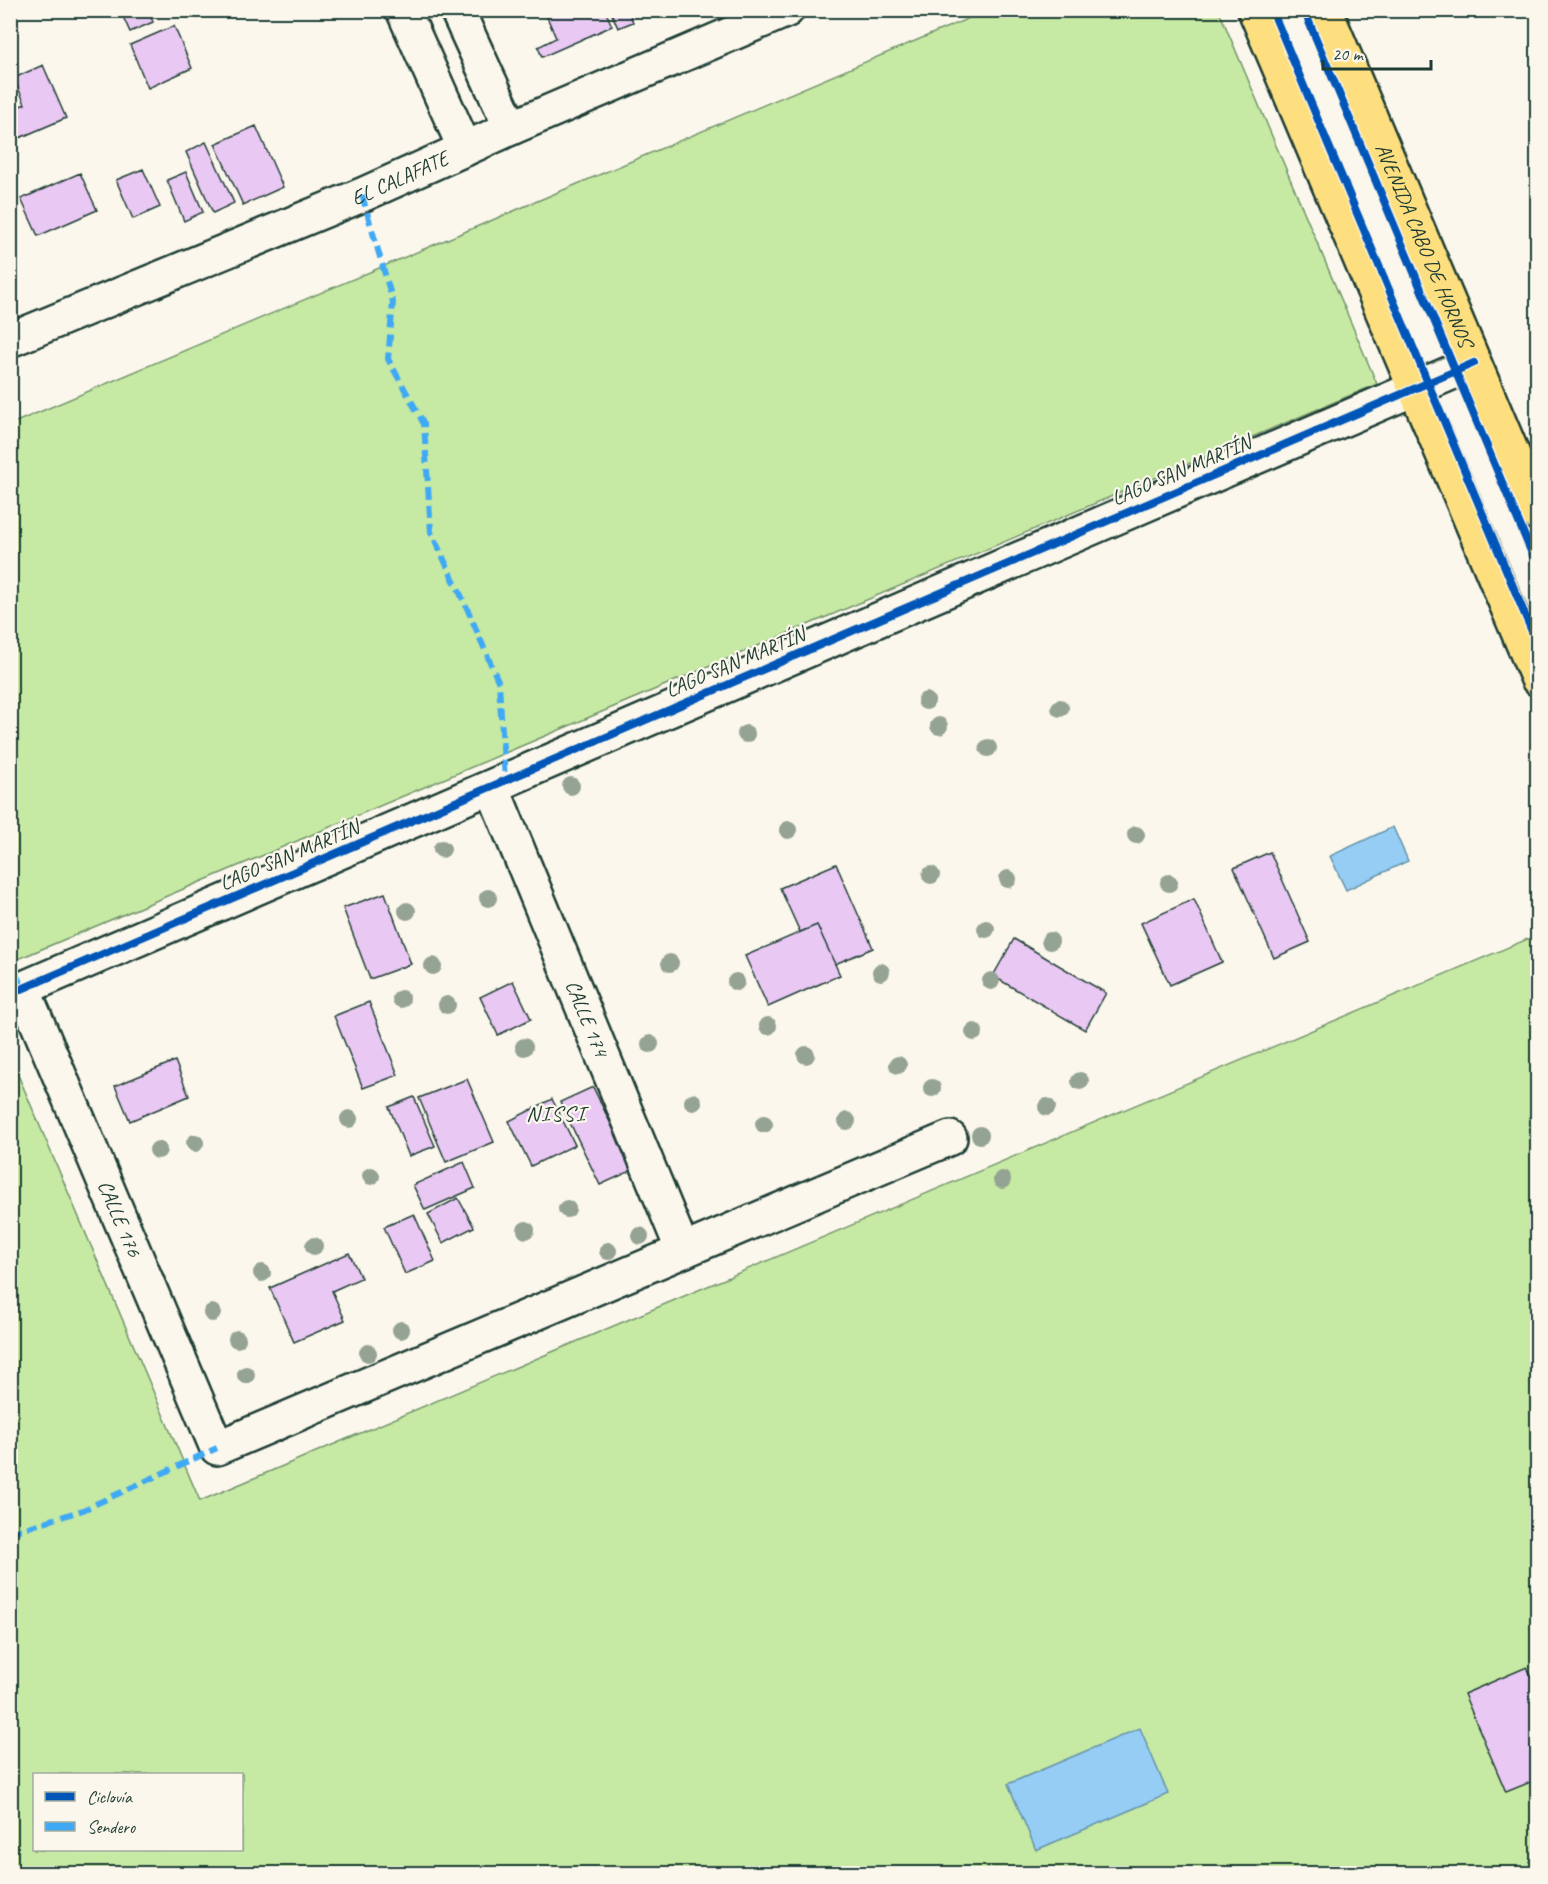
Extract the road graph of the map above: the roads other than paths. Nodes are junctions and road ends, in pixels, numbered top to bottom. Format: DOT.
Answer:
graph roads {
  1 [pos="403,10"];
  2 [pos="458,10"];
  3 [pos="787,10"];
  4 [pos="1255,10"];
  5 [pos="1326,10"];
  6 [pos="511,128"];
  7 [pos="465,149"];
  8 [pos="10,340"];
  9 [pos="1474,363"];
  10 [pos="1415,388"];
  11 [pos="1538,514"];
  12 [pos="1538,679"];
  13 [pos="492,786"];
  14 [pos="17,992"];
  15 [pos="950,1138"];
  16 [pos="683,1251"];
  1 -- 7 [label="street"];
  2 -- 6 [label="street"];
  3 -- 6 [label="street, EL CALAFATE"];
  4 -- 10 [label="main road"];
  5 -- 9 [label="main road, AVENIDA CABO DE HORNOS"];
  6 -- 7 [label="street, EL CALAFATE"];
  7 -- 8 [label="street, EL CALAFATE"];
  9 -- 10 [label="street, LAGO SAN MARTÍN"];
  9 -- 11 [label="main road, AVENIDA CABO DE HORNOS"];
  10 -- 12 [label="main road"];
  10 -- 13 [label="street, LAGO SAN MARTÍN"];
  13 -- 14 [label="street, LAGO SAN MARTÍN"];
  13 -- 16 [label="street, CALLE 174"];
  14 -- 16 [label="street, CALLE 176"];
  15 -- 16 [label="street"];
}
